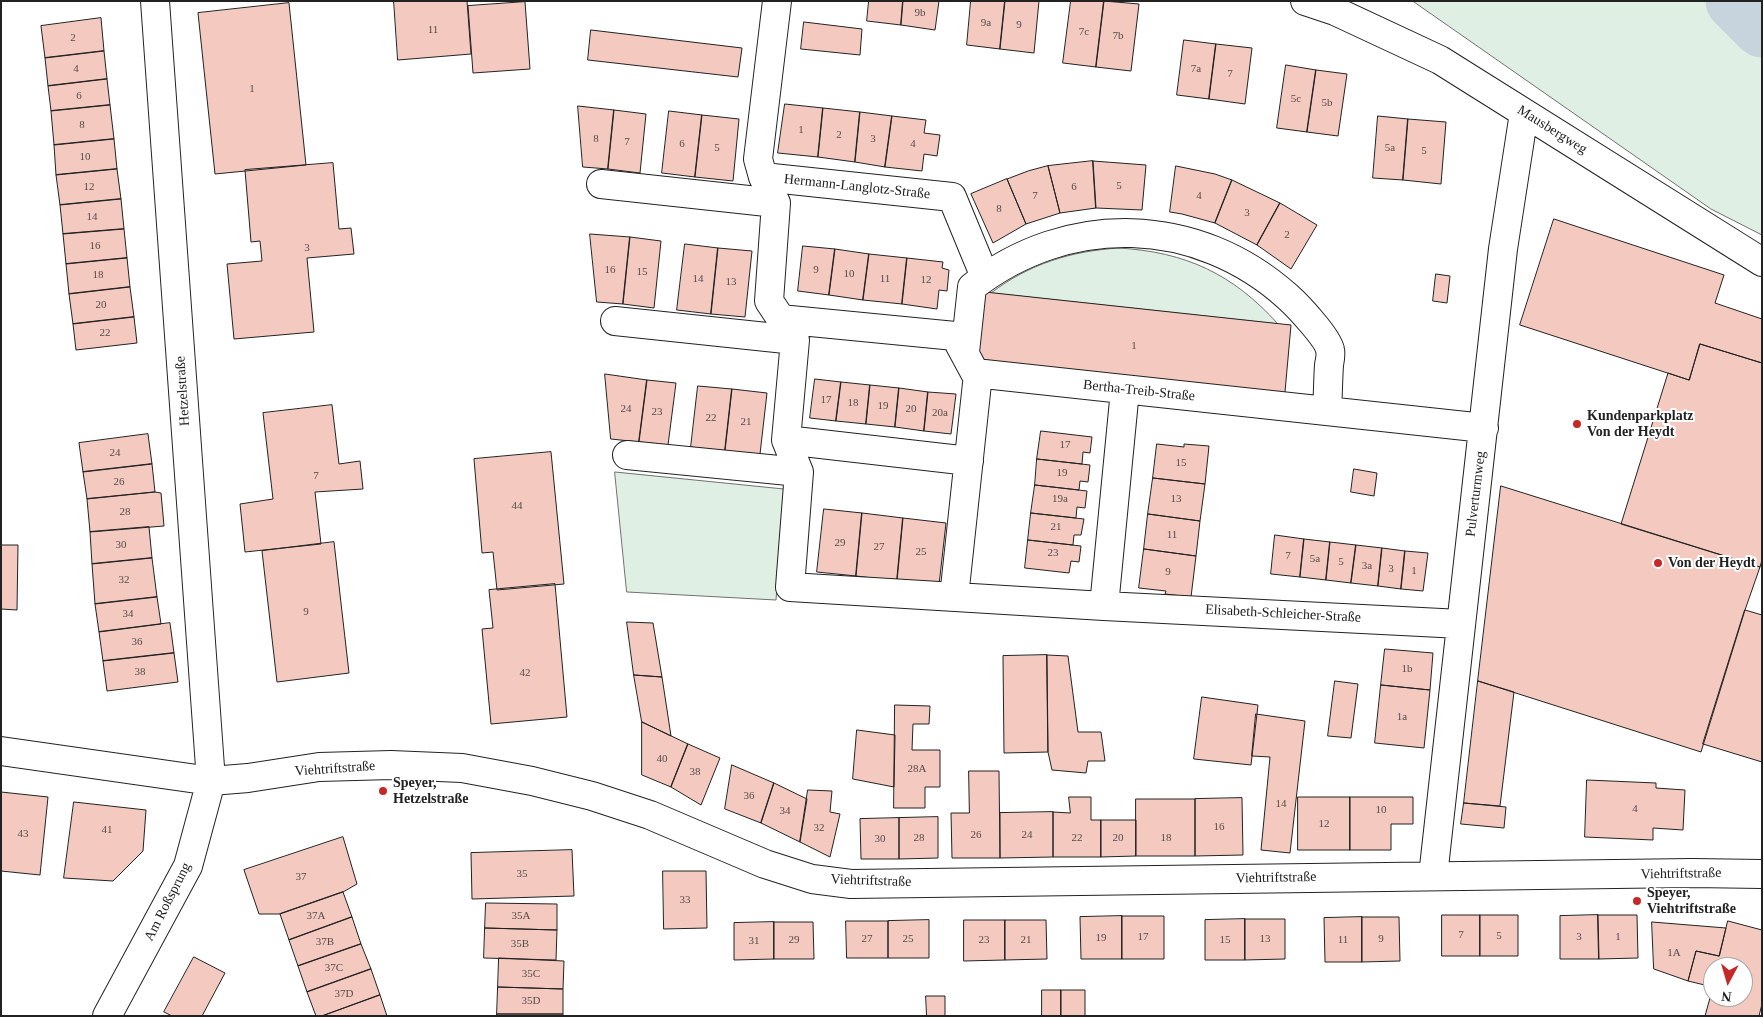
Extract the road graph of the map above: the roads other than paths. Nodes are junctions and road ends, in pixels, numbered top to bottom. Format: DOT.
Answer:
graph roads {
  1 [pos="155,1"];
  2 [pos="777,1"];
  3 [pos="1305,1"];
  4 [pos="1335,6"];
  5 [pos="1524,113"];
  6 [pos="762,177"];
  7 [pos="601,184"];
  8 [pos="776,202"];
  9 [pos="1762,262"];
  10 [pos="986,277"];
  11 [pos="615,321"];
  12 [pos="788,329"];
  13 [pos="966,354"];
  14 [pos="1125,390"];
  15 [pos="1327,410"];
  16 [pos="1484,428"];
  17 [pos="786,440"];
  18 [pos="628,455"];
  19 [pos="969,461"];
  20 [pos="798,472"];
  21 [pos="954,597"];
  22 [pos="1104,606"];
  23 [pos="1462,624"];
  24 [pos="1,751"];
  25 [pos="211,781"];
  26 [pos="1762,874"];
  27 [pos="1433,876"];
  28 [pos="107,1016"];
  1 -- 25 [label="street, Hetzelstraße"];
  2 -- 6 [label="street, Hermann-Langlotz-Straße"];
  3 -- 4 [label="street, Mausbergweg"];
  4 -- 5 [label="street, Mausbergweg"];
  5 -- 9 [label="street, Mausbergweg"];
  5 -- 16 [label="street, Pulverturmweg"];
  6 -- 8 [label="street, Hermann-Langlotz-Straße"];
  6 -- 10 [label="street, Hermann-Langlotz-Straße"];
  7 -- 8 [label="street, Hermann-Langlotz-Straße"];
  8 -- 12 [label="street, Hermann-Langlotz-Straße"];
  10 -- 13 [label="street"];
  10 -- 15 [label="street"];
  11 -- 12 [label="street"];
  12 -- 13 [label="street"];
  12 -- 17 [label="street"];
  13 -- 14 [label="street, Bertha-Treib-Straße"];
  13 -- 19 [label="street"];
  14 -- 15 [label="street, Bertha-Treib-Straße"];
  14 -- 22 [label="street"];
  15 -- 16 [label="street, Bertha-Treib-Straße"];
  16 -- 23 [label="street, Pulverturmweg"];
  17 -- 19 [label="street"];
  17 -- 20 [label="street"];
  18 -- 20 [label="street"];
  19 -- 21 [label="street"];
  20 -- 21 [label="street, Elisabeth-Schleicher-Straße"];
  21 -- 22 [label="street, Elisabeth-Schleicher-Straße"];
  22 -- 23 [label="street, Elisabeth-Schleicher-Straße"];
  23 -- 27 [label="street, Pulverturmweg"];
  24 -- 25 [label="street, Viehtriftstraße"];
  25 -- 27 [label="street, Viehtriftstraße"];
  25 -- 28 [label="street, Am Roßsprung"];
  26 -- 27 [label="street, Viehtriftstraße"];
}
